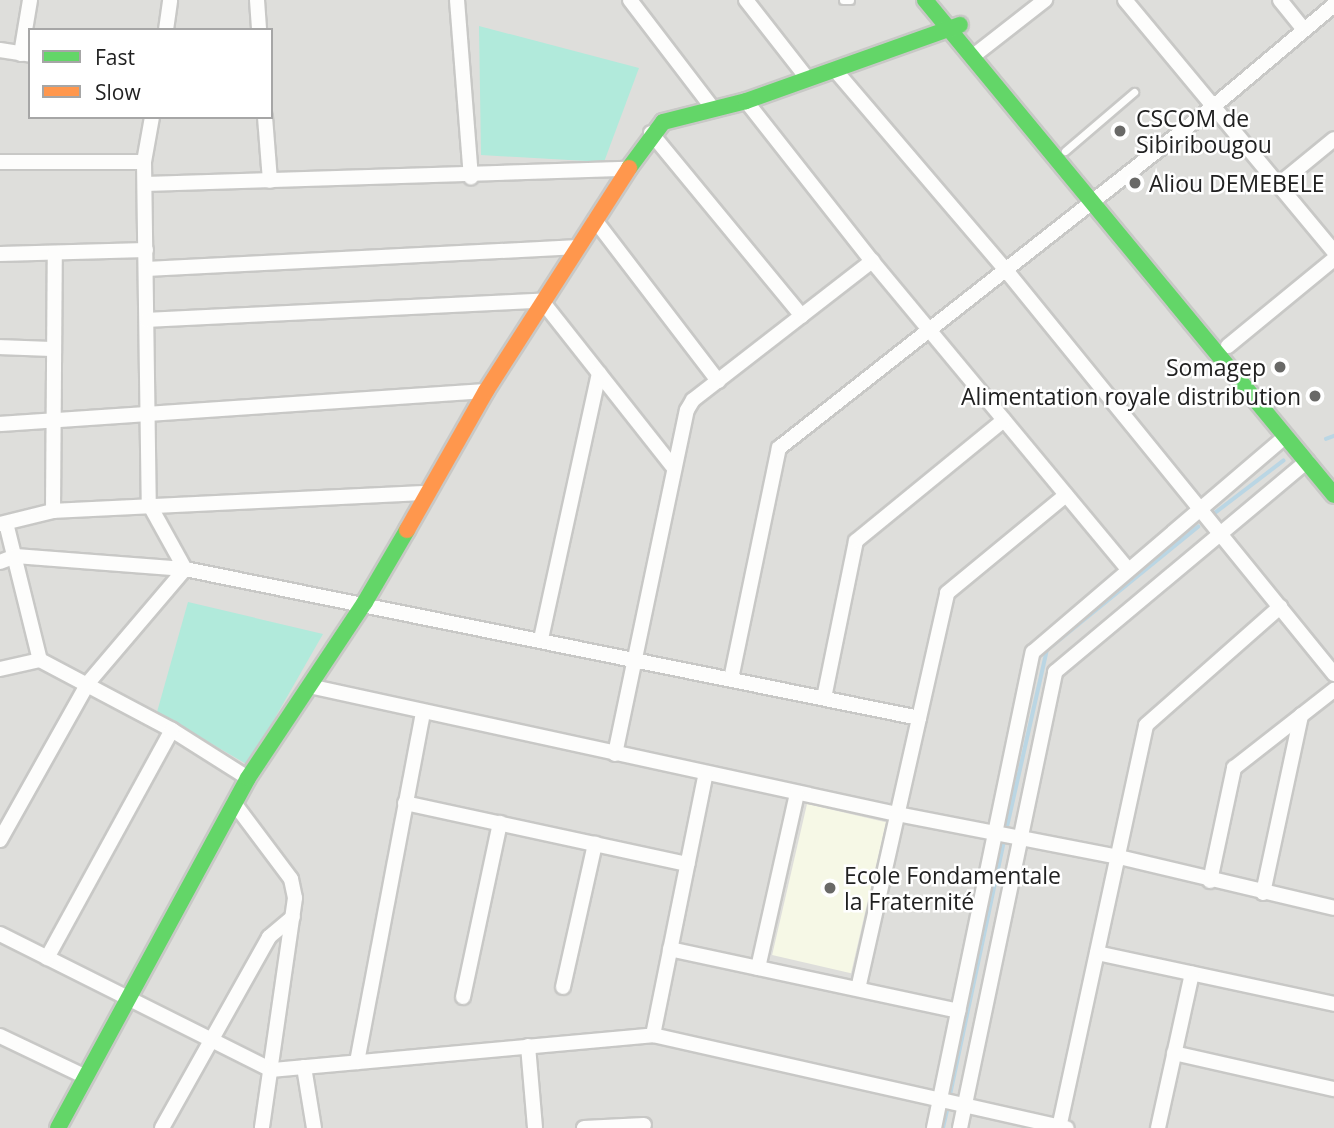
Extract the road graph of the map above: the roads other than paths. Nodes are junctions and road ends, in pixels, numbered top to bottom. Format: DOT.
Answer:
graph roads {
  1 [pos="30,0"];
  2 [pos="170,0"];
  3 [pos="257,0"];
  4 [pos="457,0"];
  5 [pos="630,0"];
  6 [pos="746,0"];
  7 [pos="843,0"];
  8 [pos="850,0"];
  9 [pos="925,0"];
  10 [pos="941,0"];
  11 [pos="1045,0"];
  12 [pos="1125,0"];
  13 [pos="1280,0"];
  14 [pos="1334,5"];
  15 [pos="954,27"];
  16 [pos="166,28"];
  17 [pos="259,28"];
  18 [pos="1304,30"];
  19 [pos="0,50"];
  20 [pos="976,53"];
  21 [pos="25,54"];
  22 [pos="835,70"];
  23 [pos="807,78"];
  24 [pos="1134,92"];
  25 [pos="746,101"];
  26 [pos="711,106"];
  27 [pos="1213,106"];
  28 [pos="152,119"];
  29 [pos="265,119"];
  30 [pos="651,133"];
  31 [pos="1334,139"];
  32 [pos="1065,151"];
  33 [pos="0,162"];
  34 [pos="145,162"];
  35 [pos="628,169"];
  36 [pos="471,177"];
  37 [pos="270,181"];
  38 [pos="145,184"];
  39 [pos="1278,185"];
  40 [pos="1096,200"];
  41 [pos="595,220"];
  42 [pos="578,247"];
  43 [pos="146,250"];
  44 [pos="1334,252"];
  45 [pos="55,253"];
  46 [pos="0,254"];
  47 [pos="1334,259"];
  48 [pos="872,261"];
  49 [pos="1005,269"];
  50 [pos="146,270"];
  51 [pos="542,301"];
  52 [pos="802,316"];
  53 [pos="147,320"];
  54 [pos="928,329"];
  55 [pos="1228,346"];
  56 [pos="0,347"];
  57 [pos="51,349"];
  58 [pos="599,373"];
  59 [pos="718,381"];
  60 [pos="486,391"];
  61 [pos="148,414"];
  62 [pos="52,420"];
  63 [pos="1004,420"];
  64 [pos="0,424"];
  65 [pos="1286,436"];
  66 [pos="1307,461"];
  67 [pos="674,468"];
  68 [pos="1334,475"];
  69 [pos="427,494"];
  70 [pos="1066,495"];
  71 [pos="1334,495"];
  72 [pos="149,504"];
  73 [pos="1200,509"];
  74 [pos="52,511"];
  75 [pos="3,523"];
  76 [pos="1219,533"];
  77 [pos="16,556"];
  78 [pos="0,562"];
  79 [pos="185,569"];
  80 [pos="1128,569"];
  81 [pos="365,602"];
  82 [pos="1280,607"];
  83 [pos="541,639"];
  84 [pos="635,659"];
  85 [pos="40,660"];
  86 [pos="0,669"];
  87 [pos="1334,674"];
  88 [pos="731,679"];
  89 [pos="88,683"];
  90 [pos="309,686"];
  91 [pos="1334,690"];
  92 [pos="824,698"];
  93 [pos="423,712"];
  94 [pos="1301,715"];
  95 [pos="919,718"];
  96 [pos="172,730"];
  97 [pos="615,754"];
  98 [pos="706,773"];
  99 [pos="248,778"];
  100 [pos="797,793"];
  101 [pos="234,803"];
  102 [pos="405,803"];
  103 [pos="897,814"];
  104 [pos="500,824"];
  105 [pos="995,832"];
  106 [pos="1021,838"];
  107 [pos="0,840"];
  108 [pos="595,844"];
  109 [pos="1119,856"];
  110 [pos="688,864"];
  111 [pos="1210,881"];
  112 [pos="1263,893"];
  113 [pos="1334,908"];
  114 [pos="293,917"];
  115 [pos="0,934"];
  116 [pos="670,949"];
  117 [pos="1097,953"];
  118 [pos="47,958"];
  119 [pos="758,968"];
  120 [pos="1192,974"];
  121 [pos="563,987"];
  122 [pos="858,989"];
  123 [pos="463,997"];
  124 [pos="128,998"];
  125 [pos="1334,1004"];
  126 [pos="958,1011"];
  127 [pos="653,1035"];
  128 [pos="0,1036"];
  129 [pos="210,1038"];
  130 [pos="528,1046"];
  131 [pos="1174,1054"];
  132 [pos="357,1062"];
  133 [pos="304,1067"];
  134 [pos="272,1069"];
  135 [pos="86,1077"];
  136 [pos="1334,1089"];
  137 [pos="939,1101"];
  138 [pos="964,1106"];
  139 [pos="644,1125"];
  140 [pos="58,1128"];
  141 [pos="162,1128"];
  142 [pos="262,1128"];
  143 [pos="314,1128"];
  144 [pos="535,1128"];
  145 [pos="584,1128"];
  146 [pos="933,1128"];
  147 [pos="960,1128"];
  148 [pos="1062,1128"];
  149 [pos="1158,1128"];
  1 -- 21 [label="street"];
  2 -- 16 [label="street"];
  3 -- 17 [label="street"];
  4 -- 36 [label="street"];
  5 -- 26 [label="street"];
  6 -- 23 [label="street"];
  7 -- 8 [label="lane"];
  9 -- 15 [label="main road"];
  10 -- 15 [label="main road"];
  11 -- 20 [label="street"];
  12 -- 27 [label="street"];
  13 -- 18 [label="street"];
  14 -- 18 [label="street"];
  15 -- 20 [label="main road"];
  15 -- 22 [label="main road"];
  18 -- 27 [label="street"];
  19 -- 21 [label="street"];
  20 -- 32 [label="main road"];
  20 -- 40 [label="main road"];
  22 -- 23 [label="main road"];
  22 -- 49 [label="street"];
  23 -- 25 [label="main road"];
  24 -- 32 [label="lane"];
  25 -- 26 [label="main road"];
  25 -- 48 [label="street"];
  26 -- 30 [label="main road"];
  27 -- 39 [label="street"];
  27 -- 40 [label="street"];
  28 -- 34 [label="street"];
  29 -- 37 [label="street"];
  30 -- 35 [label="main road"];
  30 -- 52 [label="street"];
  31 -- 39 [label="street"];
  32 -- 40 [label="main road"];
  33 -- 34 [label="street"];
  34 -- 38 [label="street"];
  35 -- 36 [label="street"];
  35 -- 41 [label="main road"];
  36 -- 37 [label="street"];
  37 -- 38 [label="street"];
  38 -- 43 [label="street"];
  39 -- 44 [label="street"];
  40 -- 49 [label="street"];
  40 -- 55 [label="main road"];
  40 -- 65 [label="main road"];
  41 -- 42 [label="main road"];
  41 -- 59 [label="street"];
  42 -- 50 [label="street"];
  42 -- 51 [label="main road"];
  43 -- 45 [label="street"];
  43 -- 50 [label="street"];
  45 -- 46 [label="street"];
  45 -- 57 [label="street"];
  47 -- 55 [label="street"];
  48 -- 52 [label="street"];
  48 -- 54 [label="street"];
  49 -- 54 [label="street"];
  49 -- 73 [label="street"];
  50 -- 53 [label="street"];
  51 -- 53 [label="street"];
  51 -- 58 [label="street"];
  51 -- 60 [label="main road"];
  52 -- 59 [label="street"];
  53 -- 61 [label="street"];
  54 -- 63 [label="street"];
  54 -- 88 [label="street"];
  55 -- 68 [label="main road"];
  56 -- 57 [label="street"];
  57 -- 62 [label="street"];
  58 -- 67 [label="street"];
  58 -- 83 [label="street"];
  59 -- 67 [label="street"];
  60 -- 61 [label="street"];
  60 -- 69 [label="main road"];
  61 -- 62 [label="street"];
  61 -- 72 [label="street"];
  62 -- 64 [label="street"];
  62 -- 74 [label="street"];
  63 -- 70 [label="street"];
  63 -- 92 [label="street"];
  65 -- 66 [label="main road"];
  65 -- 73 [label="street"];
  66 -- 71 [label="main road"];
  66 -- 76 [label="street"];
  67 -- 84 [label="street"];
  69 -- 72 [label="street"];
  69 -- 81 [label="main road"];
  70 -- 80 [label="street"];
  70 -- 95 [label="street"];
  72 -- 74 [label="street"];
  72 -- 79 [label="street"];
  73 -- 76 [label="street"];
  73 -- 80 [label="street"];
  74 -- 75 [label="street"];
  75 -- 77 [label="street"];
  76 -- 82 [label="street"];
  76 -- 106 [label="street"];
  77 -- 78 [label="street"];
  77 -- 79 [label="street"];
  77 -- 85 [label="street"];
  79 -- 81 [label="street"];
  79 -- 89 [label="street"];
  80 -- 105 [label="street"];
  81 -- 83 [label="street"];
  81 -- 90 [label="main road"];
  82 -- 87 [label="street"];
  82 -- 109 [label="street"];
  83 -- 84 [label="street"];
  84 -- 88 [label="street"];
  84 -- 97 [label="street"];
  85 -- 86 [label="street"];
  85 -- 89 [label="street"];
  88 -- 92 [label="street"];
  89 -- 96 [label="street"];
  89 -- 107 [label="street"];
  90 -- 93 [label="street"];
  90 -- 99 [label="main road"];
  91 -- 94 [label="street"];
  92 -- 95 [label="street"];
  93 -- 97 [label="street"];
  93 -- 102 [label="street"];
  94 -- 111 [label="street"];
  94 -- 112 [label="street"];
  95 -- 103 [label="street"];
  96 -- 99 [label="street"];
  96 -- 118 [label="street"];
  97 -- 98 [label="street"];
  98 -- 100 [label="street"];
  98 -- 110 [label="street"];
  99 -- 101 [label="main road"];
  100 -- 103 [label="street"];
  100 -- 119 [label="street"];
  101 -- 114 [label="street"];
  101 -- 124 [label="main road"];
  102 -- 104 [label="street"];
  102 -- 132 [label="street"];
  103 -- 105 [label="street"];
  103 -- 122 [label="street"];
  104 -- 108 [label="street"];
  104 -- 123 [label="street"];
  105 -- 106 [label="street"];
  105 -- 126 [label="street"];
  106 -- 109 [label="street"];
  106 -- 138 [label="street"];
  108 -- 110 [label="street"];
  108 -- 121 [label="street"];
  109 -- 111 [label="street"];
  109 -- 117 [label="street"];
  110 -- 116 [label="street"];
  111 -- 112 [label="street"];
  112 -- 113 [label="street"];
  114 -- 129 [label="street"];
  114 -- 134 [label="street"];
  115 -- 118 [label="street"];
  116 -- 119 [label="street"];
  116 -- 127 [label="street"];
  117 -- 120 [label="street"];
  117 -- 148 [label="street"];
  118 -- 124 [label="street"];
  119 -- 122 [label="street"];
  120 -- 125 [label="street"];
  120 -- 131 [label="street"];
  122 -- 126 [label="street"];
  124 -- 129 [label="street"];
  124 -- 135 [label="main road"];
  126 -- 137 [label="street"];
  127 -- 130 [label="street"];
  127 -- 137 [label="street"];
  128 -- 135 [label="street"];
  129 -- 134 [label="street"];
  129 -- 141 [label="street"];
  130 -- 132 [label="street"];
  130 -- 144 [label="street"];
  131 -- 136 [label="street"];
  131 -- 149 [label="street"];
  132 -- 133 [label="street"];
  133 -- 134 [label="street"];
  133 -- 143 [label="street"];
  134 -- 142 [label="street"];
  135 -- 140 [label="main road"];
  137 -- 138 [label="street"];
  137 -- 146 [label="street"];
  138 -- 147 [label="street"];
  138 -- 148 [label="street"];
  139 -- 145 [label="street"];
}
